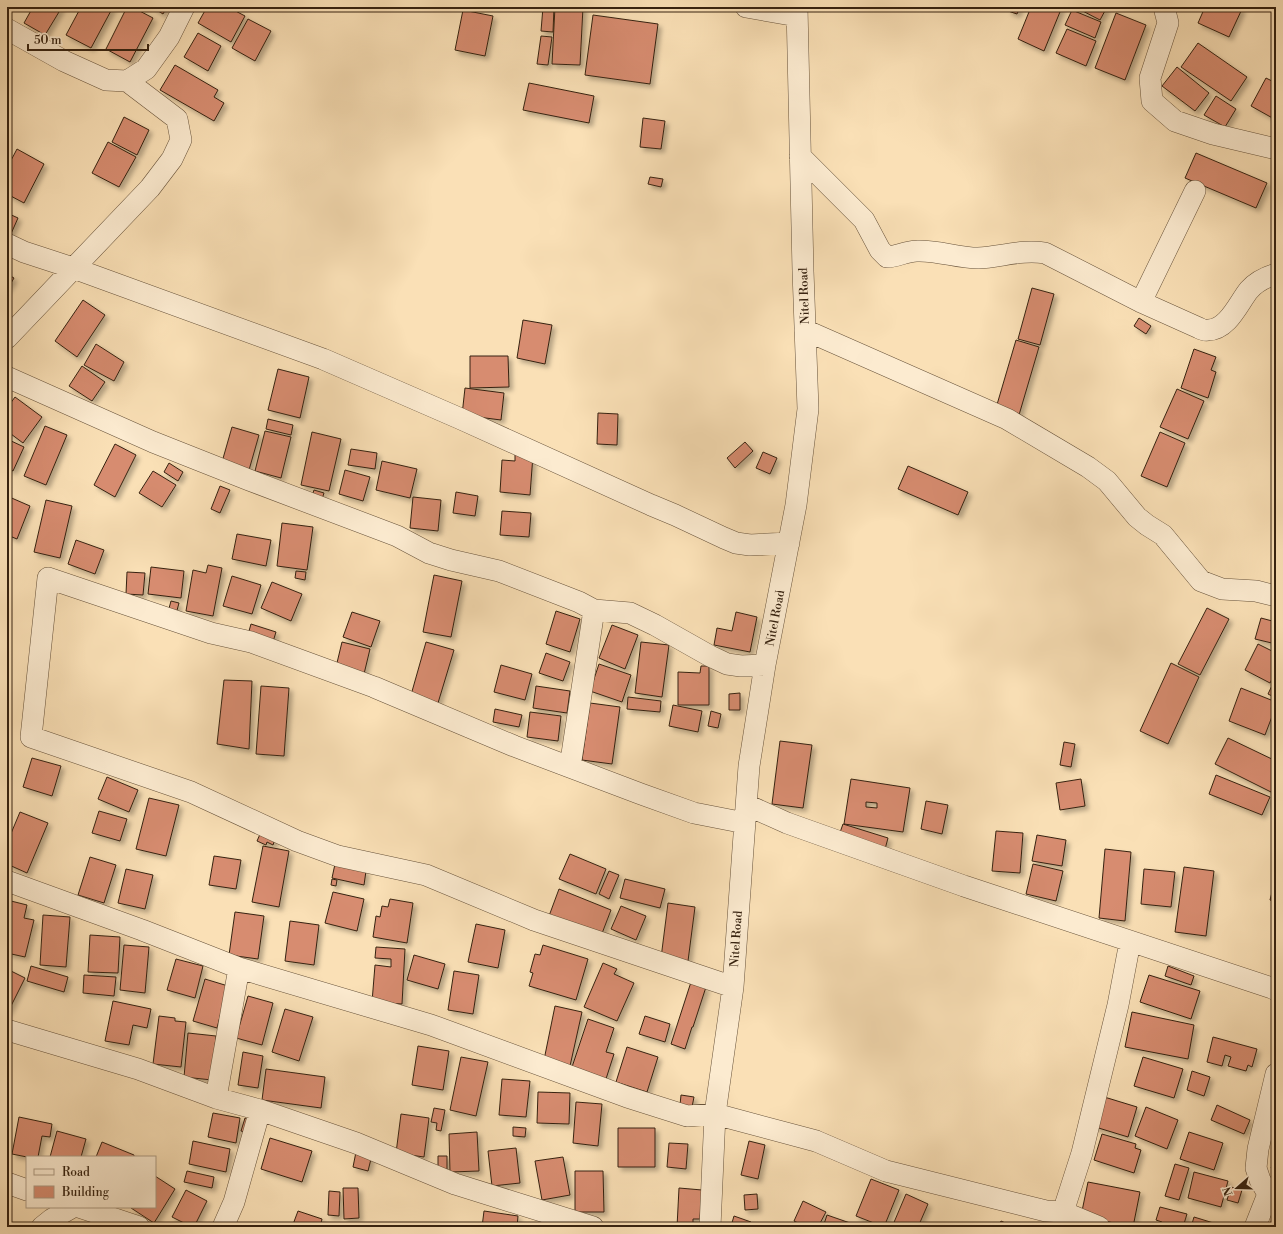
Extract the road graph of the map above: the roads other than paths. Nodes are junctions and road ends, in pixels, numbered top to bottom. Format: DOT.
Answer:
graph roads {
  1 [pos="184,7"];
  2 [pos="746,7"];
  3 [pos="797,12"];
  4 [pos="1170,12"];
  5 [pos="7,29"];
  6 [pos="127,82"];
  7 [pos="1276,149"];
  8 [pos="800,156"];
  9 [pos="1195,191"];
  10 [pos="7,244"];
  11 [pos="73,268"];
  12 [pos="1276,274"];
  13 [pos="1141,302"];
  14 [pos="805,330"];
  15 [pos="7,338"];
  16 [pos="7,377"];
  17 [pos="789,543"];
  18 [pos="1276,596"];
  19 [pos="594,610"];
  20 [pos="765,665"];
  21 [pos="570,767"];
  22 [pos="746,814"];
  23 [pos="7,881"];
  24 [pos="1130,942"];
  25 [pos="239,968"];
  26 [pos="732,987"];
  27 [pos="1276,990"];
  28 [pos="7,1030"];
  29 [pos="1276,1074"];
  30 [pos="216,1098"];
  31 [pos="260,1110"];
  32 [pos="715,1114"];
  33 [pos="7,1183"];
  34 [pos="26,1190"];
  35 [pos="1272,1197"];
  36 [pos="71,1208"];
  37 [pos="82,1208"];
  38 [pos="1063,1212"];
  39 [pos="712,1226"];
  40 [pos="42,1227"];
  41 [pos="139,1227"];
  42 [pos="223,1227"];
  43 [pos="593,1227"];
  44 [pos="1099,1227"];
  45 [pos="1255,1227"];
  1 -- 6 [label="street"];
  2 -- 3 [label="street"];
  3 -- 8 [label="street, Nitel Road"];
  4 -- 7 [label="street"];
  5 -- 6 [label="street"];
  6 -- 11 [label="street"];
  8 -- 13 [label="street"];
  8 -- 14 [label="street, Nitel Road"];
  9 -- 13 [label="street"];
  10 -- 11 [label="street"];
  11 -- 15 [label="street"];
  11 -- 17 [label="street"];
  12 -- 13 [label="street"];
  14 -- 17 [label="street, Nitel Road"];
  14 -- 18 [label="street"];
  16 -- 19 [label="street"];
  17 -- 20 [label="street, Nitel Road"];
  19 -- 20 [label="street"];
  19 -- 21 [label="street"];
  20 -- 22 [label="street, Nitel Road"];
  21 -- 22 [label="street"];
  21 -- 26 [label="street"];
  22 -- 24 [label="street"];
  22 -- 26 [label="street, Nitel Road"];
  23 -- 25 [label="street"];
  24 -- 27 [label="street"];
  24 -- 38 [label="street"];
  25 -- 30 [label="street"];
  25 -- 32 [label="street"];
  26 -- 32 [label="street, Nitel Road"];
  28 -- 30 [label="street"];
  29 -- 35 [label="street"];
  30 -- 31 [label="street"];
  31 -- 42 [label="street"];
  31 -- 43 [label="street"];
  32 -- 38 [label="street"];
  32 -- 39 [label="street, Nitel Road"];
  33 -- 34 [label="street"];
  35 -- 45 [label="street"];
  36 -- 40 [label="street"];
  37 -- 41 [label="street"];
  38 -- 44 [label="street"];
}
